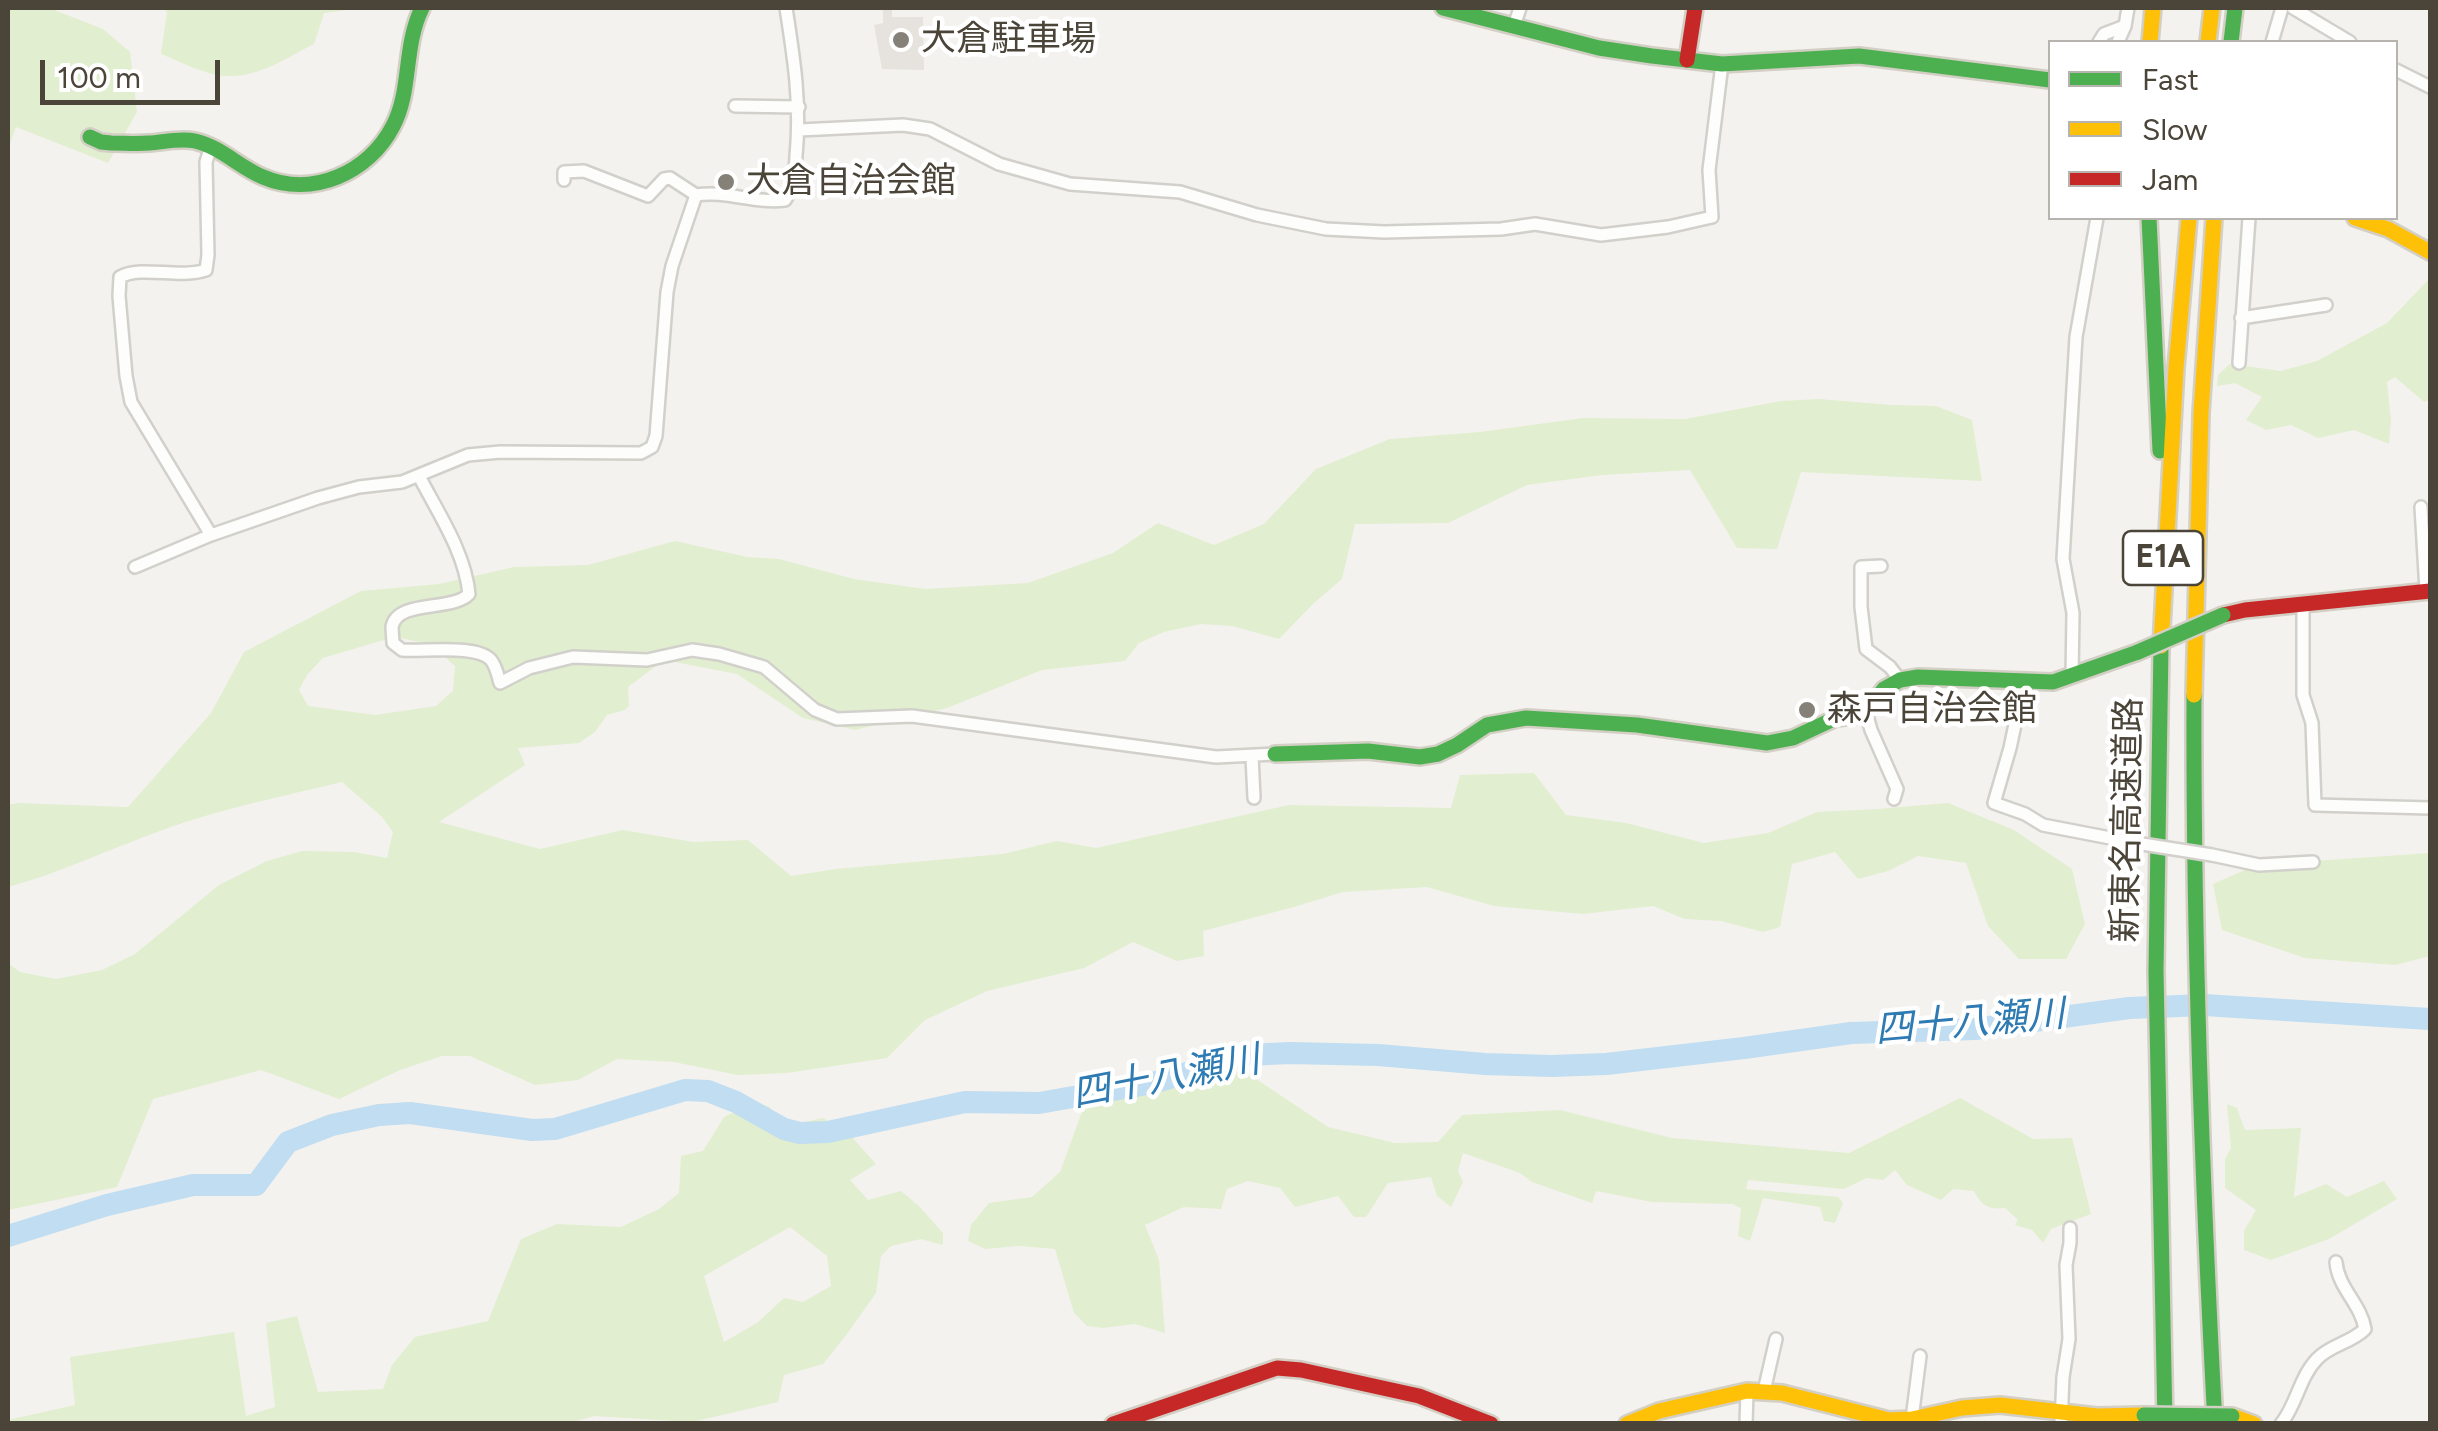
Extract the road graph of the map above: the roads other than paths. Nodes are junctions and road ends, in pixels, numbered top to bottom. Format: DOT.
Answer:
graph roads {
  1 [pos="422,8"];
  2 [pos="786,8"];
  3 [pos="1443,8"];
  4 [pos="1520,8"];
  5 [pos="1696,8"];
  6 [pos="2128,8"];
  7 [pos="2153,8"];
  8 [pos="2212,8"];
  9 [pos="2235,8"];
  10 [pos="2282,8"];
  11 [pos="2292,8"];
  12 [pos="1514,26"];
  13 [pos="2125,26"];
  14 [pos="2100,40"];
  15 [pos="2119,40"];
  16 [pos="2150,40"];
  17 [pos="2208,40"];
  18 [pos="2231,40"];
  19 [pos="2273,40"];
  20 [pos="2347,40"];
  21 [pos="1687,60"];
  22 [pos="1722,64"];
  23 [pos="2398,71"];
  24 [pos="2048,80"];
  25 [pos="2430,87"];
  26 [pos="735,106"];
  27 [pos="799,107"];
  28 [pos="799,130"];
  29 [pos="90,136"];
  30 [pos="211,146"];
  31 [pos="564,180"];
  32 [pos="696,195"];
  33 [pos="2096,220"];
  34 [pos="2149,220"];
  35 [pos="2189,220"];
  36 [pos="2214,220"];
  37 [pos="2249,220"];
  38 [pos="2361,220"];
  39 [pos="2430,252"];
  40 [pos="2326,305"];
  41 [pos="2241,318"];
  42 [pos="2239,363"];
  43 [pos="419,476"];
  44 [pos="2421,507"];
  45 [pos="211,535"];
  46 [pos="2163,553"];
  47 [pos="134,566"];
  48 [pos="1881,566"];
  49 [pos="2428,591"];
  50 [pos="2303,603"];
  51 [pos="2072,676"];
  52 [pos="1900,680"];
  53 [pos="2024,682"];
  54 [pos="1866,712"];
  55 [pos="1275,754"];
  56 [pos="1252,756"];
  57 [pos="1254,798"];
  58 [pos="1894,799"];
  59 [pos="2430,808"];
  60 [pos="2313,862"];
  61 [pos="2070,1228"];
  62 [pos="2336,1262"];
  63 [pos="1776,1339"];
  64 [pos="1920,1356"];
  65 [pos="1756,1391"];
  66 [pos="1457,1417"];
  67 [pos="2062,1418"];
  68 [pos="1919,1420"];
  69 [pos="1113,1424"];
  70 [pos="1492,1424"];
  71 [pos="1627,1424"];
  72 [pos="1746,1424"];
  73 [pos="2164,1424"];
  74 [pos="2215,1424"];
  75 [pos="2254,1424"];
  76 [pos="2281,1424"];
  1 -- 30 [label="main road"];
  2 -- 27 [label="street"];
  3 -- 12 [label="main road"];
  4 -- 12 [label="street"];
  5 -- 21 [label="main road"];
  6 -- 13 [label="street"];
  7 -- 16 [label="main road"];
  8 -- 17 [label="main road"];
  9 -- 18 [label="main road"];
  10 -- 19 [label="street"];
  11 -- 20 [label="street"];
  12 -- 21 [label="main road"];
  13 -- 14 [label="street"];
  13 -- 15 [label="street"];
  21 -- 22 [label="main road"];
  22 -- 24 [label="main road"];
  22 -- 28 [label="street"];
  23 -- 25 [label="street"];
  26 -- 27 [label="street"];
  27 -- 28 [label="street"];
  28 -- 32 [label="street"];
  29 -- 30 [label="main road"];
  30 -- 45 [label="street"];
  31 -- 32 [label="street"];
  32 -- 43 [label="street"];
  33 -- 51 [label="street"];
  34 -- 46 [label="main road"];
  35 -- 46 [label="main road, 新東名高速道路 / E1A"];
  36 -- 74 [label="main road, 新東名高速道路 / E1A"];
  37 -- 41 [label="street"];
  38 -- 39 [label="main road"];
  40 -- 41 [label="street"];
  41 -- 42 [label="street"];
  43 -- 45 [label="street"];
  43 -- 56 [label="street"];
  44 -- 49 [label="street"];
  45 -- 47 [label="street"];
  46 -- 73 [label="main road, 新東名高速道路 / E1A"];
  48 -- 52 [label="street"];
  49 -- 50 [label="main road"];
  50 -- 51 [label="main road, bridge"];
  50 -- 59 [label="street"];
  51 -- 53 [label="main road"];
  52 -- 53 [label="main road"];
  52 -- 54 [label="main road"];
  53 -- 60 [label="street, bridge"];
  54 -- 55 [label="main road"];
  54 -- 58 [label="street"];
  55 -- 56 [label="street"];
  56 -- 57 [label="street"];
  61 -- 67 [label="street"];
  62 -- 76 [label="street"];
  63 -- 65 [label="street"];
  64 -- 68 [label="street"];
  65 -- 68 [label="main road"];
  65 -- 71 [label="main road"];
  65 -- 72 [label="street"];
  66 -- 69 [label="main road"];
  66 -- 70 [label="main road"];
  67 -- 68 [label="main road"];
  67 -- 75 [label="main road, bridge"];
}
